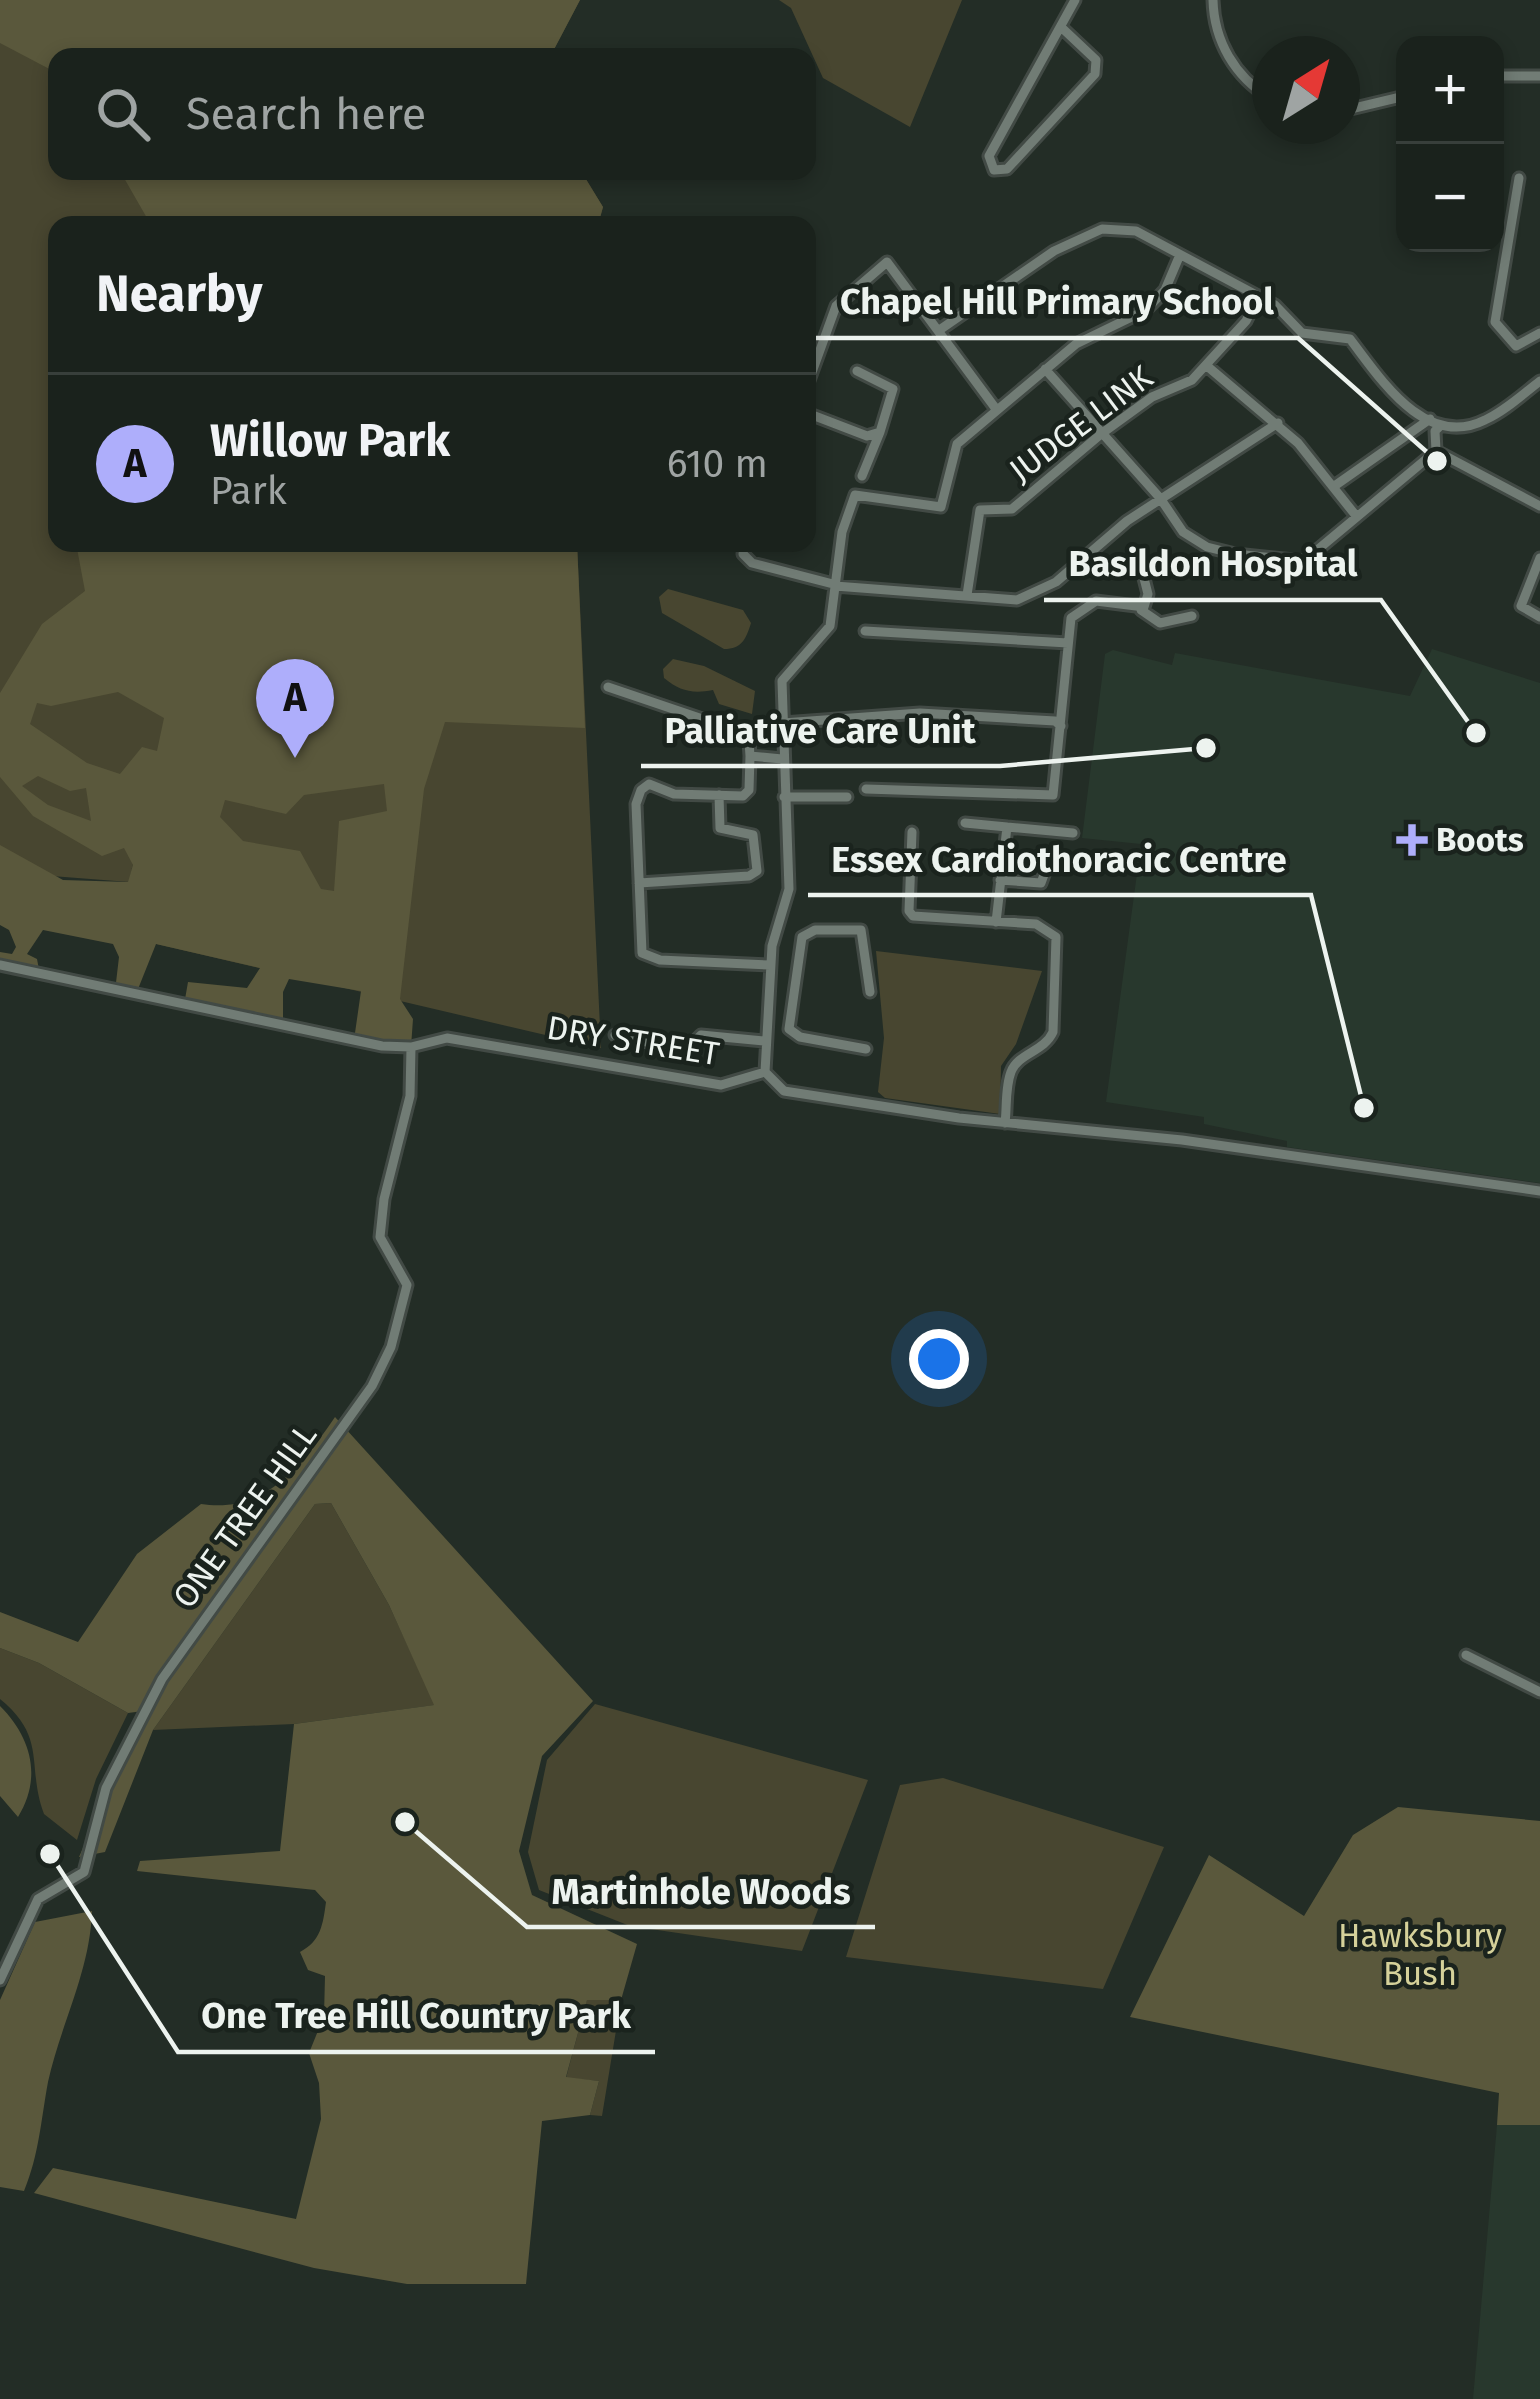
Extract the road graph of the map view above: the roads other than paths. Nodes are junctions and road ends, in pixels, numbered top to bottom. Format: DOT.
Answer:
graph roads {
  1 [pos="1075,0"];
  2 [pos="1213,0"];
  3 [pos="1061,27"];
  4 [pos="1504,76"];
  5 [pos="1540,76"];
  6 [pos="1252,83"];
  7 [pos="1396,98"];
  8 [pos="1360,107"];
  9 [pos="1519,178"];
  10 [pos="1179,257"];
  11 [pos="1258,296"];
  12 [pos="938,331"];
  13 [pos="1539,336"];
  14 [pos="816,361"];
  15 [pos="1207,366"];
  16 [pos="1045,369"];
  17 [pos="857,371"];
  18 [pos="1535,385"];
  19 [pos="1540,401"];
  20 [pos="996,409"];
  21 [pos="816,416"];
  22 [pos="1430,419"];
  23 [pos="1278,424"];
  24 [pos="1441,425"];
  25 [pos="880,432"];
  26 [pos="1101,434"];
  27 [pos="1436,451"];
  28 [pos="862,476"];
  29 [pos="1333,487"];
  30 [pos="1160,498"];
  31 [pos="1540,506"];
  32 [pos="1357,517"];
  33 [pos="743,552"];
  34 [pos="1138,555"];
  35 [pos="1540,558"];
  36 [pos="834,585"];
  37 [pos="967,595"];
  38 [pos="1141,610"];
  39 [pos="1192,616"];
  40 [pos="1540,617"];
  41 [pos="865,631"];
  42 [pos="1068,643"];
  43 [pos="608,687"];
  44 [pos="783,723"];
  45 [pos="1061,727"];
  46 [pos="750,756"];
  47 [pos="782,759"];
  48 [pos="866,789"];
  49 [pos="719,795"];
  50 [pos="784,797"];
  51 [pos="847,797"];
  52 [pos="965,823"];
  53 [pos="1007,826"];
  54 [pos="912,832"];
  55 [pos="1072,832"];
  56 [pos="1045,872"];
  57 [pos="1000,880"];
  58 [pos="639,884"];
  59 [pos="996,922"];
  60 [pos="0,964"];
  61 [pos="770,965"];
  62 [pos="870,992"];
  63 [pos="767,998"];
  64 [pos="789,1001"];
  65 [pos="615,1035"];
  66 [pos="764,1041"];
  67 [pos="411,1047"];
  68 [pos="866,1049"];
  69 [pos="764,1072"];
  70 [pos="1005,1123"];
  71 [pos="1540,1191"];
  72 [pos="1466,1655"];
  73 [pos="1540,1692"];
  74 [pos="0,1980"];
  1 -- 3 [label="street"];
  2 -- 6 [label="street"];
  3 -- 3 [label="street"];
  4 -- 5 [label="street"];
  7 -- 8 [label="street"];
  9 -- 13 [label="street"];
  10 -- 11 [label="street"];
  10 -- 12 [label="street"];
  10 -- 16 [label="street"];
  11 -- 15 [label="street, JUDGE LINK"];
  11 -- 22 [label="street"];
  12 -- 14 [label="street"];
  12 -- 20 [label="street"];
  15 -- 23 [label="street"];
  15 -- 26 [label="street, JUDGE LINK"];
  16 -- 20 [label="street"];
  16 -- 26 [label="street"];
  17 -- 25 [label="street"];
  18 -- 19 [label="street"];
  18 -- 24 [label="street"];
  20 -- 36 [label="street"];
  21 -- 25 [label="street"];
  22 -- 24 [label="street"];
  22 -- 29 [label="street"];
  23 -- 29 [label="street"];
  23 -- 30 [label="street"];
  24 -- 27 [label="street"];
  25 -- 28 [label="street"];
  26 -- 30 [label="street"];
  26 -- 37 [label="street, JUDGE LINK"];
  27 -- 31 [label="street"];
  27 -- 32 [label="street"];
  29 -- 32 [label="street"];
  30 -- 32 [label="street"];
  30 -- 37 [label="street"];
  33 -- 36 [label="street"];
  34 -- 38 [label="street"];
  35 -- 40 [label="street"];
  36 -- 37 [label="street"];
  36 -- 44 [label="street"];
  38 -- 39 [label="street"];
  38 -- 42 [label="street"];
  41 -- 42 [label="street"];
  42 -- 45 [label="street"];
  43 -- 46 [label="street"];
  44 -- 45 [label="street"];
  44 -- 47 [label="street"];
  45 -- 48 [label="street"];
  46 -- 47 [label="street"];
  46 -- 49 [label="street"];
  47 -- 50 [label="street"];
  49 -- 58 [label="street"];
  49 -- 58 [label="street"];
  50 -- 51 [label="street"];
  50 -- 61 [label="street"];
  52 -- 53 [label="street"];
  53 -- 55 [label="street"];
  53 -- 57 [label="street"];
  54 -- 59 [label="street"];
  56 -- 57 [label="street"];
  57 -- 59 [label="street"];
  58 -- 61 [label="street"];
  59 -- 70 [label="street"];
  60 -- 67 [label="street, DRY STREET"];
  61 -- 63 [label="street"];
  62 -- 64 [label="street"];
  63 -- 64 [label="street"];
  63 -- 66 [label="street"];
  64 -- 68 [label="street"];
  65 -- 66 [label="street"];
  66 -- 69 [label="street"];
  67 -- 69 [label="street, DRY STREET"];
  67 -- 74 [label="street, ONE TREE HILL"];
  69 -- 70 [label="street, DRY STREET"];
  70 -- 71 [label="street, DRY STREET"];
  72 -- 73 [label="street"];
}
